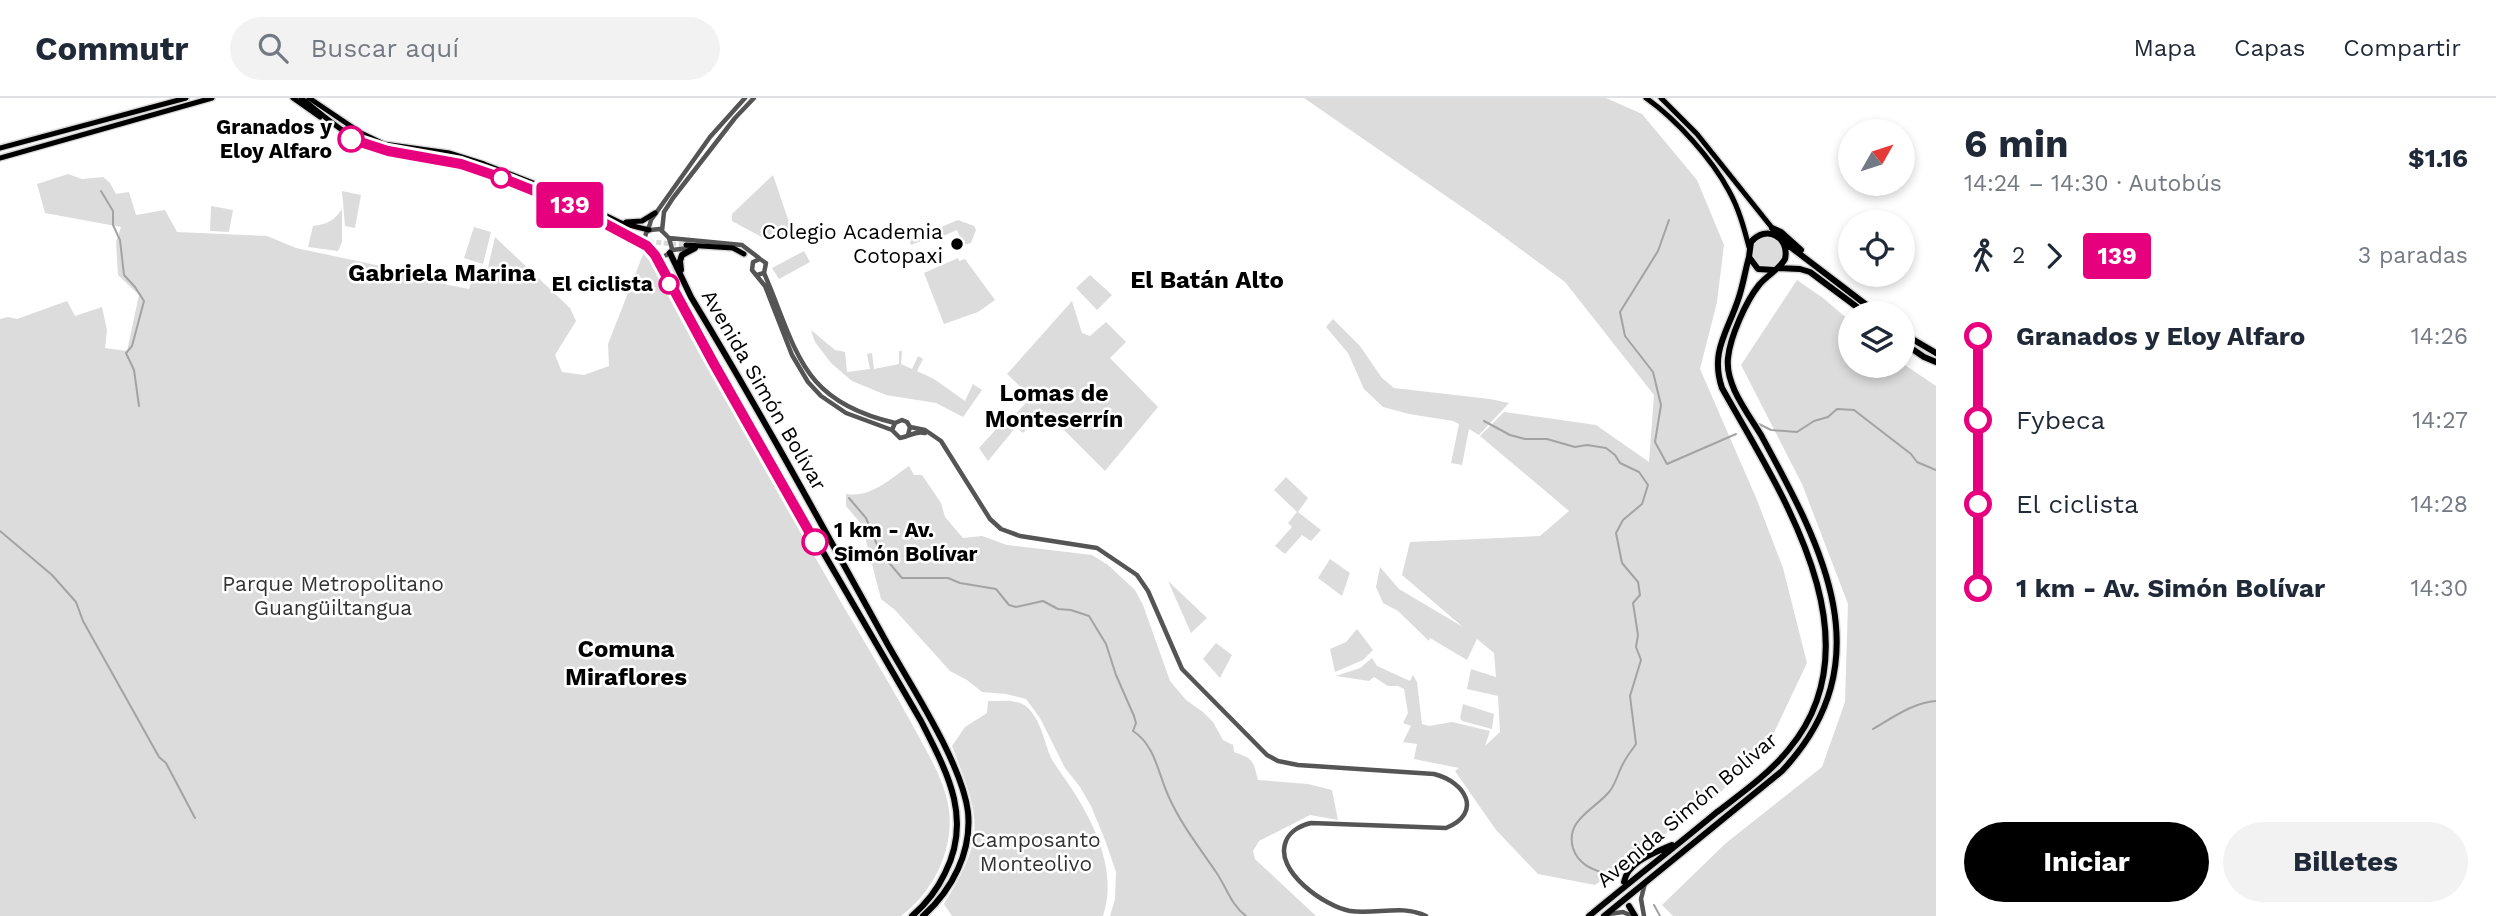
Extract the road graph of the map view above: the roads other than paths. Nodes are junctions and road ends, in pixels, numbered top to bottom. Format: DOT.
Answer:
graph roads {
  1 [pos="186,98"];
  2 [pos="212,98"];
  3 [pos="293,98"];
  4 [pos="301,98"];
  5 [pos="309,98"];
  6 [pos="745,98"];
  7 [pos="754,98"];
  8 [pos="1646,98"];
  9 [pos="1661,98"];
  10 [pos="148,108"];
  11 [pos="150,116"];
  12 [pos="364,143"];
  13 [pos="0,148"];
  14 [pos="0,158"];
  15 [pos="655,213"];
  16 [pos="600,220"];
  17 [pos="621,226"];
  18 [pos="1772,228"];
  19 [pos="649,230"];
  20 [pos="662,231"];
  21 [pos="1776,235"];
  22 [pos="669,238"];
  23 [pos="1784,242"];
  24 [pos="686,245"];
  25 [pos="647,246"];
  26 [pos="1749,247"];
  27 [pos="695,248"];
  28 [pos="671,252"];
  29 [pos="744,254"];
  30 [pos="655,255"];
  31 [pos="1749,257"];
  32 [pos="760,259"];
  33 [pos="751,264"];
  34 [pos="1776,269"];
  35 [pos="668,270"];
  36 [pos="764,273"];
  37 [pos="757,275"];
  38 [pos="682,279"];
  39 [pos="1838,279"];
  40 [pos="1838,282"];
  41 [pos="1844,287"];
  42 [pos="1849,301"];
  43 [pos="1862,301"];
  44 [pos="1915,341"];
  45 [pos="1915,350"];
  46 [pos="1936,353"];
  47 [pos="1935,362"];
  48 [pos="727,385"];
  49 [pos="895,423"];
  50 [pos="910,427"];
  51 [pos="892,430"];
  52 [pos="908,435"];
  53 [pos="935,436"];
  54 [pos="1686,837"];
  55 [pos="1646,881"];
  56 [pos="1624,882"];
  57 [pos="1629,906"];
  58 [pos="1604,915"];
  59 [pos="912,916"];
  60 [pos="923,916"];
  61 [pos="1426,916"];
  62 [pos="1589,916"];
  63 [pos="1633,916"];
  64 [pos="1644,916"];
  1 -- 10 [label="main road"];
  2 -- 11 [label="main road"];
  3 -- 12 [label="main road"];
  4 -- 12 [label="main road"];
  5 -- 17 [label="main road"];
  6 -- 15 [label="street"];
  7 -- 20 [label="street"];
  8 -- 26 [label="main road"];
  9 -- 18 [label="main road"];
  10 -- 11 [label="main road"];
  10 -- 13 [label="main road"];
  11 -- 14 [label="main road"];
  12 -- 16 [label="main road"];
  15 -- 17 [label="main road"];
  15 -- 19 [label="street"];
  16 -- 17 [label="main road"];
  16 -- 25 [label="main road"];
  17 -- 19 [label="main road"];
  18 -- 21 [label="main road"];
  18 -- 39 [label="highway"];
  19 -- 20 [label="street"];
  19 -- 25 [label="street"];
  20 -- 22 [label="street"];
  21 -- 23 [label="highway"];
  21 -- 26 [label="highway"];
  22 -- 28 [label="street"];
  22 -- 32 [label="street"];
  23 -- 34 [label="highway"];
  23 -- 40 [label="highway"];
  24 -- 29 [label="main road"];
  25 -- 30 [label="street"];
  26 -- 31 [label="highway"];
  27 -- 28 [label="street"];
  27 -- 29 [label="street"];
  27 -- 38 [label="highway"];
  28 -- 30 [label="street"];
  28 -- 38 [label="highway, Avenida Simón Bolívar"];
  29 -- 33 [label="street"];
  30 -- 48 [label="highway, Avenida Simón Bolívar"];
  31 -- 34 [label="highway"];
  31 -- 54 [label="highway, Avenida Simón Bolívar"];
  32 -- 33 [label="street"];
  32 -- 36 [label="street"];
  33 -- 37 [label="street"];
  34 -- 42 [label="highway"];
  34 -- 55 [label="highway, Avenida Simón Bolívar"];
  35 -- 48 [label="highway"];
  36 -- 37 [label="street"];
  36 -- 49 [label="street"];
  37 -- 51 [label="street"];
  38 -- 60 [label="highway, Avenida Simón Bolívar"];
  41 -- 43 [label="highway"];
  44 -- 46 [label="highway"];
  45 -- 47 [label="highway"];
  48 -- 59 [label="highway, Avenida Simón Bolívar"];
  49 -- 50 [label="street"];
  49 -- 51 [label="street"];
  50 -- 52 [label="street"];
  50 -- 53 [label="street"];
  51 -- 52 [label="street"];
  52 -- 53 [label="street"];
  53 -- 61 [label="street"];
  54 -- 56 [label="highway"];
  54 -- 62 [label="highway, Avenida Simón Bolívar"];
  55 -- 58 [label="highway, Avenida Simón Bolívar"];
  55 -- 64 [label="street"];
  57 -- 63 [label="highway"];
  58 -- 63 [label="street"];
}
